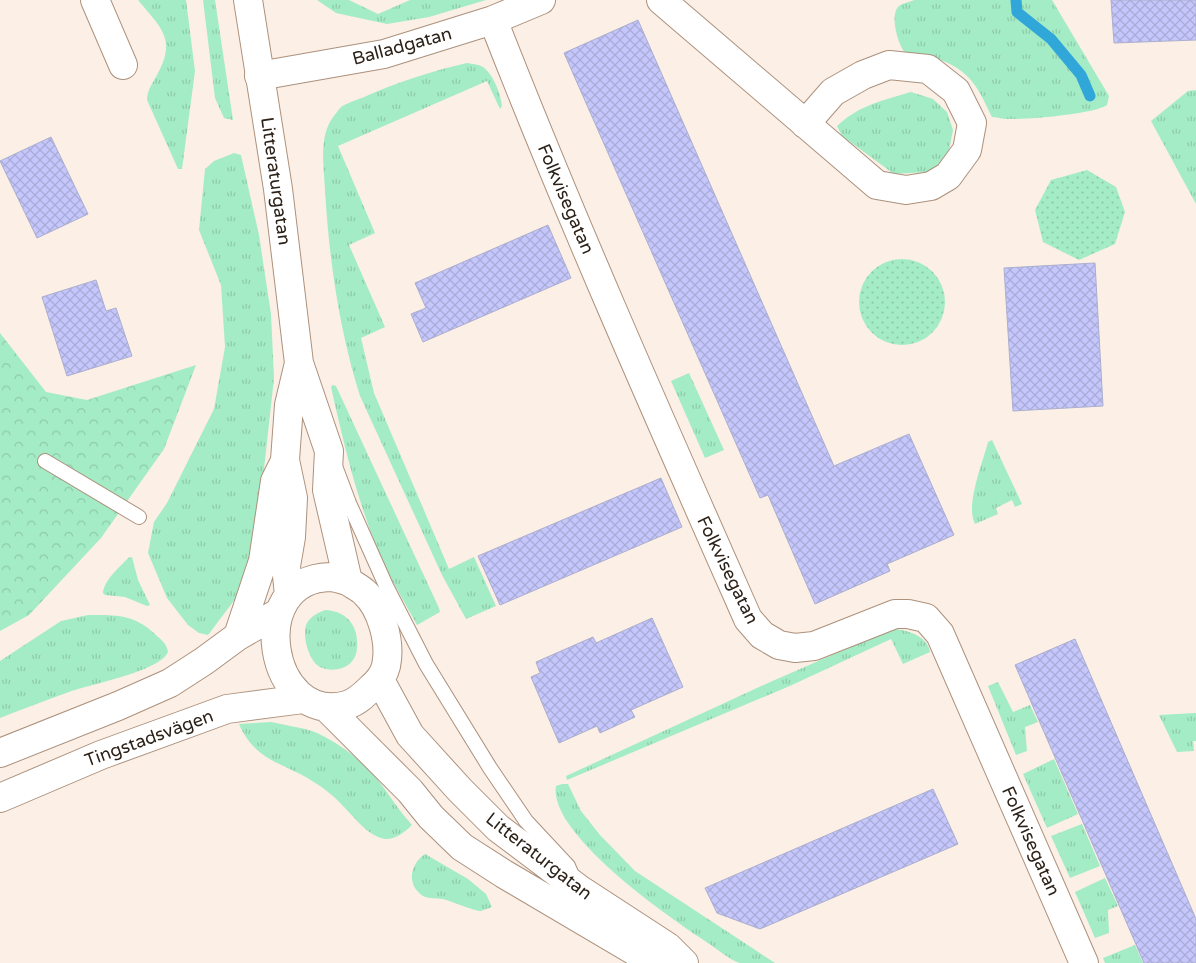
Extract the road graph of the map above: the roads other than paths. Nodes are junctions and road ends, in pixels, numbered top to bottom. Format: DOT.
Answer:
graph roads {
  1 [pos="95,0"];
  2 [pos="248,0"];
  3 [pos="541,0"];
  4 [pos="661,0"];
  5 [pos="493,20"];
  6 [pos="123,65"];
  7 [pos="259,76"];
  8 [pos="806,124"];
  9 [pos="299,363"];
  10 [pos="329,451"];
  11 [pos="286,460"];
  12 [pos="45,461"];
  13 [pos="139,517"];
  14 [pos="348,581"];
  15 [pos="284,604"];
  16 [pos="238,636"];
  17 [pos="380,680"];
  18 [pos="314,703"];
  19 [pos="0,754"];
  20 [pos="0,798"];
  21 [pos="579,889"];
  22 [pos="655,963"];
  23 [pos="684,963"];
  24 [pos="1084,963"];
  1 -- 6 [label="street"];
  2 -- 7 [label="street, Litteraturgatan"];
  3 -- 5 [label="street, Balladgatan"];
  4 -- 8 [label="street"];
  5 -- 7 [label="street, Balladgatan"];
  5 -- 24 [label="street, Folkvisegatan"];
  7 -- 9 [label="street, Litteraturgatan"];
  8 -- 8 [label="street"];
  9 -- 10 [label="street, Litteraturgatan"];
  9 -- 11 [label="street, Litteraturgatan"];
  10 -- 14 [label="street, Litteraturgatan"];
  10 -- 21 [label="lane"];
  11 -- 15 [label="street, Litteraturgatan"];
  11 -- 16 [label="street, Litteraturgatan"];
  12 -- 13 [label="lane"];
  14 -- 15 [label="street"];
  14 -- 17 [label="street"];
  15 -- 16 [label="street"];
  15 -- 18 [label="street, Litteraturgatan"];
  16 -- 19 [label="street"];
  17 -- 18 [label="street"];
  17 -- 21 [label="street, Litteraturgatan"];
  18 -- 20 [label="street, Tingstadsvägen"];
  18 -- 22 [label="street, Litteraturgatan"];
  21 -- 23 [label="street, Litteraturgatan"];
}
